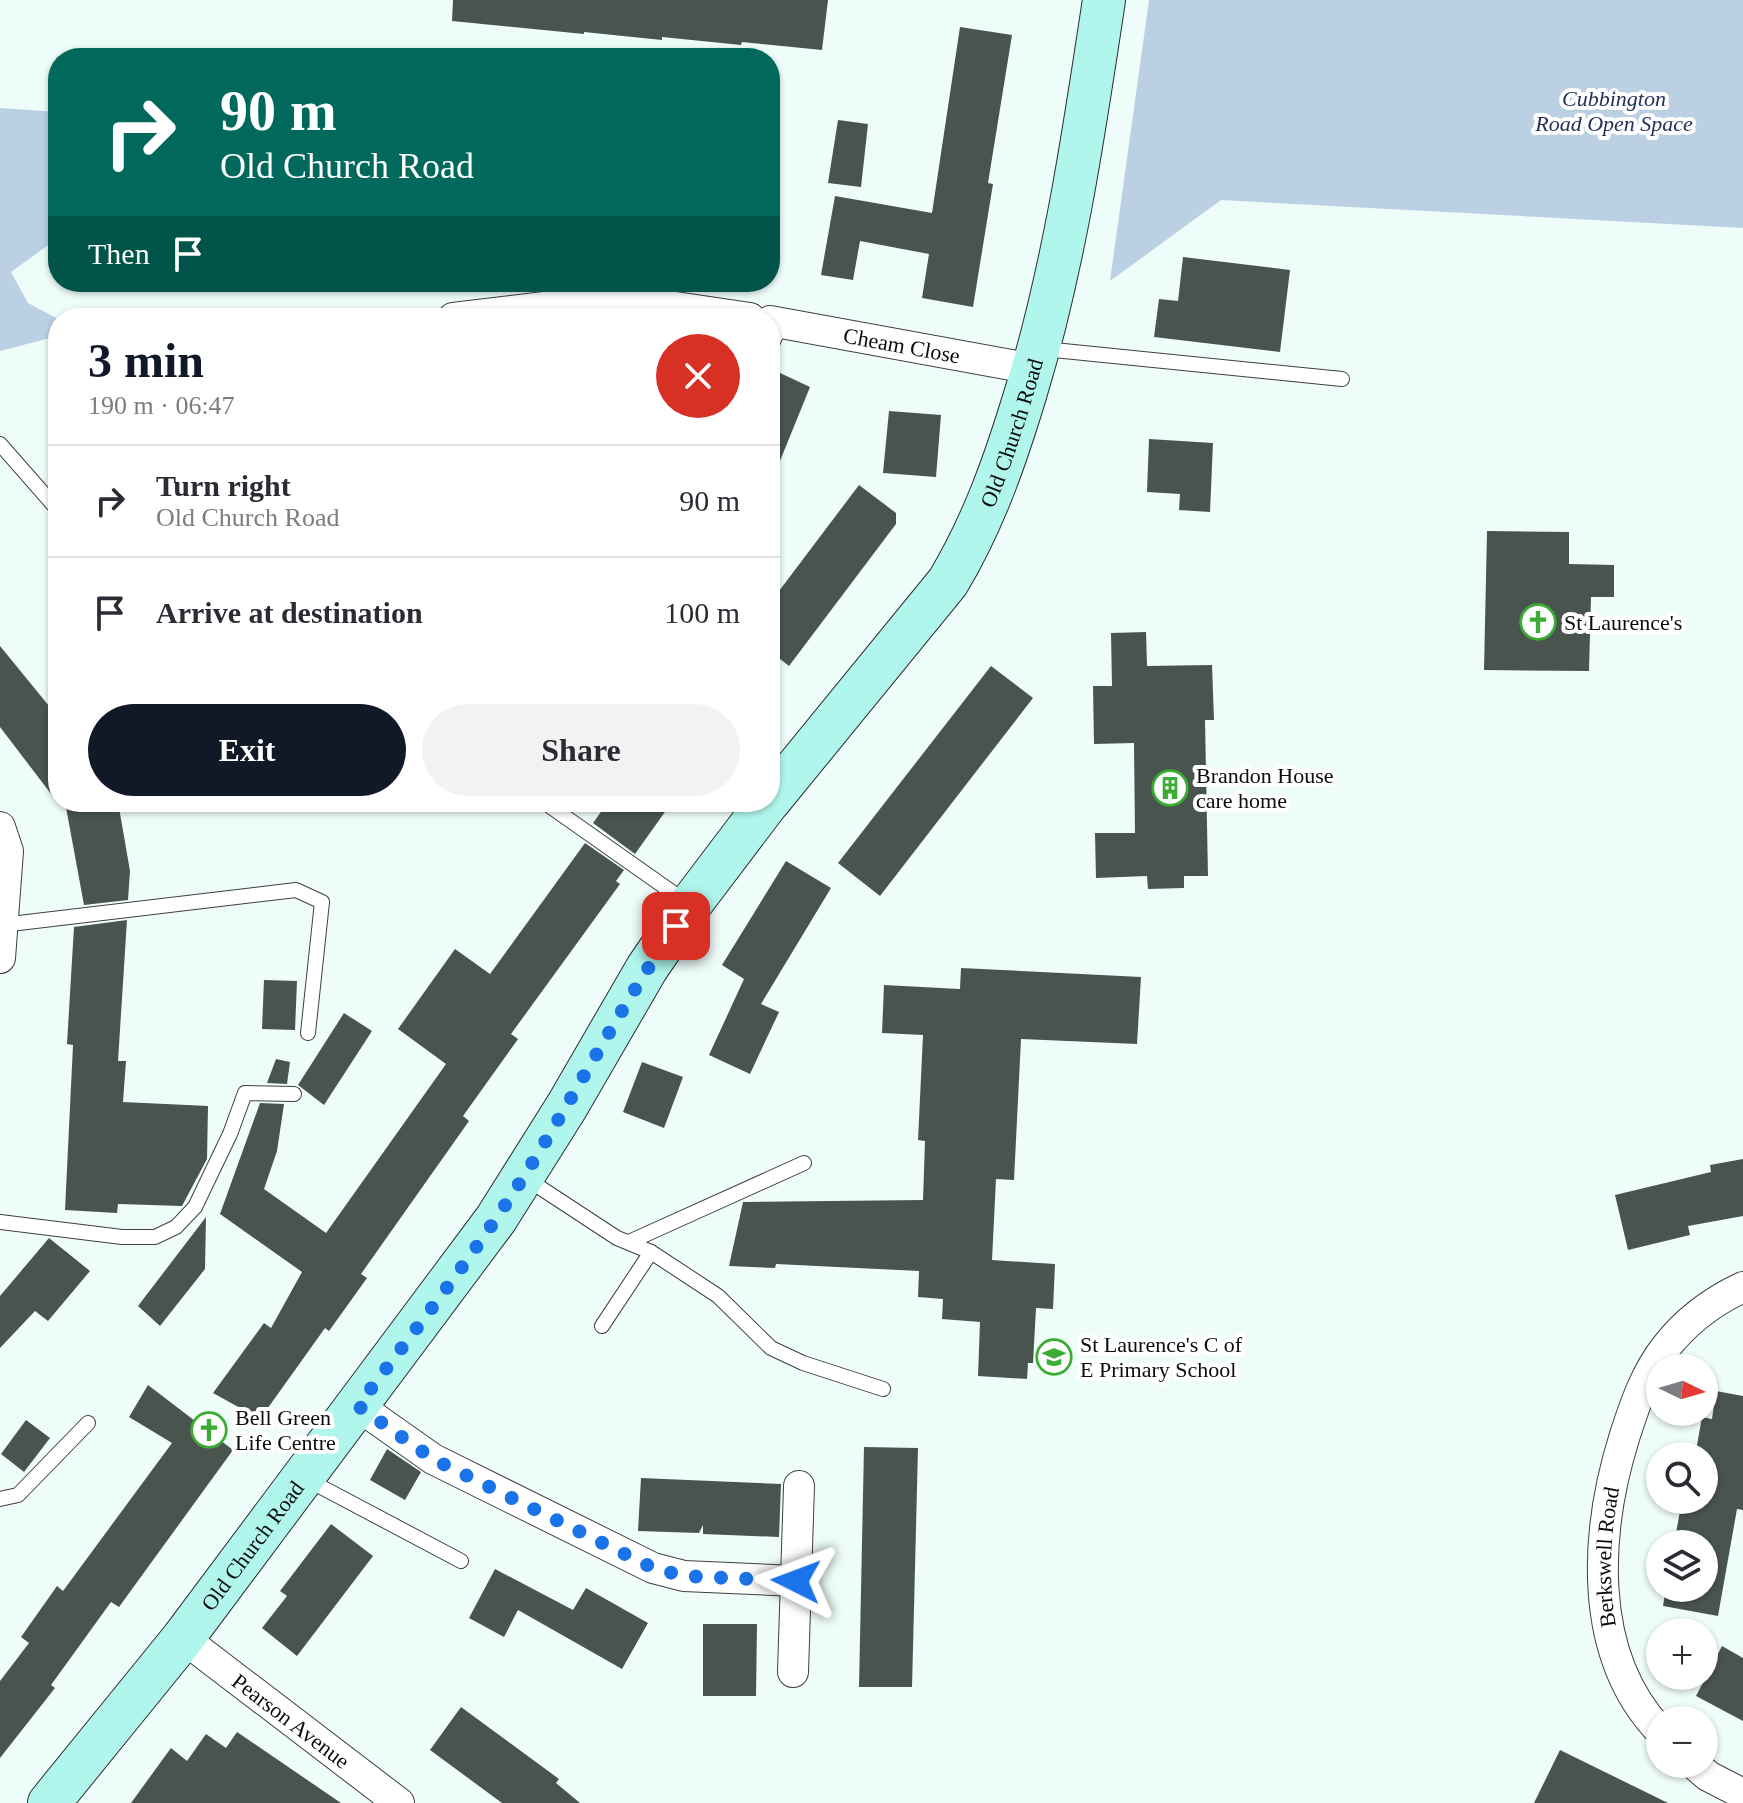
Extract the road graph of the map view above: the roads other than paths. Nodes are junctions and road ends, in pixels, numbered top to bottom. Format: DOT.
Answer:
graph roads {
  1 [pos="1104,0"];
  2 [pos="536,308"];
  3 [pos="682,308"];
  4 [pos="780,332"];
  5 [pos="1036,359"];
  6 [pos="1342,379"];
  7 [pos="0,444"];
  8 [pos="48,499"];
  9 [pos="780,788"];
  10 [pos="558,812"];
  11 [pos="761,812"];
  12 [pos="0,827"];
  13 [pos="690,905"];
  14 [pos="2,925"];
  15 [pos="0,958"];
  16 [pos="308,1033"];
  17 [pos="294,1094"];
  18 [pos="804,1163"];
  19 [pos="523,1177"];
  20 [pos="0,1222"];
  21 [pos="629,1242"];
  22 [pos="651,1252"];
  23 [pos="1743,1287"];
  24 [pos="602,1326"];
  25 [pos="883,1389"];
  26 [pos="358,1406"];
  27 [pos="88,1423"];
  28 [pos="304,1478"];
  29 [pos="799,1486"];
  30 [pos="0,1499"];
  31 [pos="461,1561"];
  32 [pos="796,1581"];
  33 [pos="183,1638"];
  34 [pos="793,1672"];
  35 [pos="1646,1717"];
  36 [pos="1712,1778"];
  37 [pos="1743,1794"];
  38 [pos="49,1803"];
  39 [pos="399,1803"];
  1 -- 5 [label="main road, Old Church Road"];
  2 -- 3 [label="street"];
  4 -- 5 [label="street, Cheam Close"];
  5 -- 6 [label="lane"];
  5 -- 9 [label="main road, Old Church Road"];
  7 -- 8 [label="lane"];
  10 -- 13 [label="lane"];
  11 -- 13 [label="main road, Old Church Road"];
  12 -- 14 [label="street"];
  13 -- 19 [label="main road, Old Church Road"];
  14 -- 15 [label="street"];
  14 -- 16 [label="lane"];
  17 -- 20 [label="lane"];
  18 -- 21 [label="lane"];
  19 -- 21 [label="lane"];
  19 -- 26 [label="main road, Old Church Road"];
  21 -- 22 [label="lane"];
  22 -- 24 [label="lane"];
  22 -- 25 [label="lane"];
  23 -- 35 [label="street, Berkswell Road"];
  26 -- 28 [label="main road, Old Church Road"];
  26 -- 32 [label="street"];
  27 -- 30 [label="lane"];
  28 -- 31 [label="lane"];
  28 -- 33 [label="main road, Old Church Road"];
  29 -- 32 [label="street"];
  32 -- 34 [label="street"];
  33 -- 38 [label="main road, Old Church Road"];
  33 -- 39 [label="street, Pearson Avenue"];
  36 -- 37 [label="street"];
}
